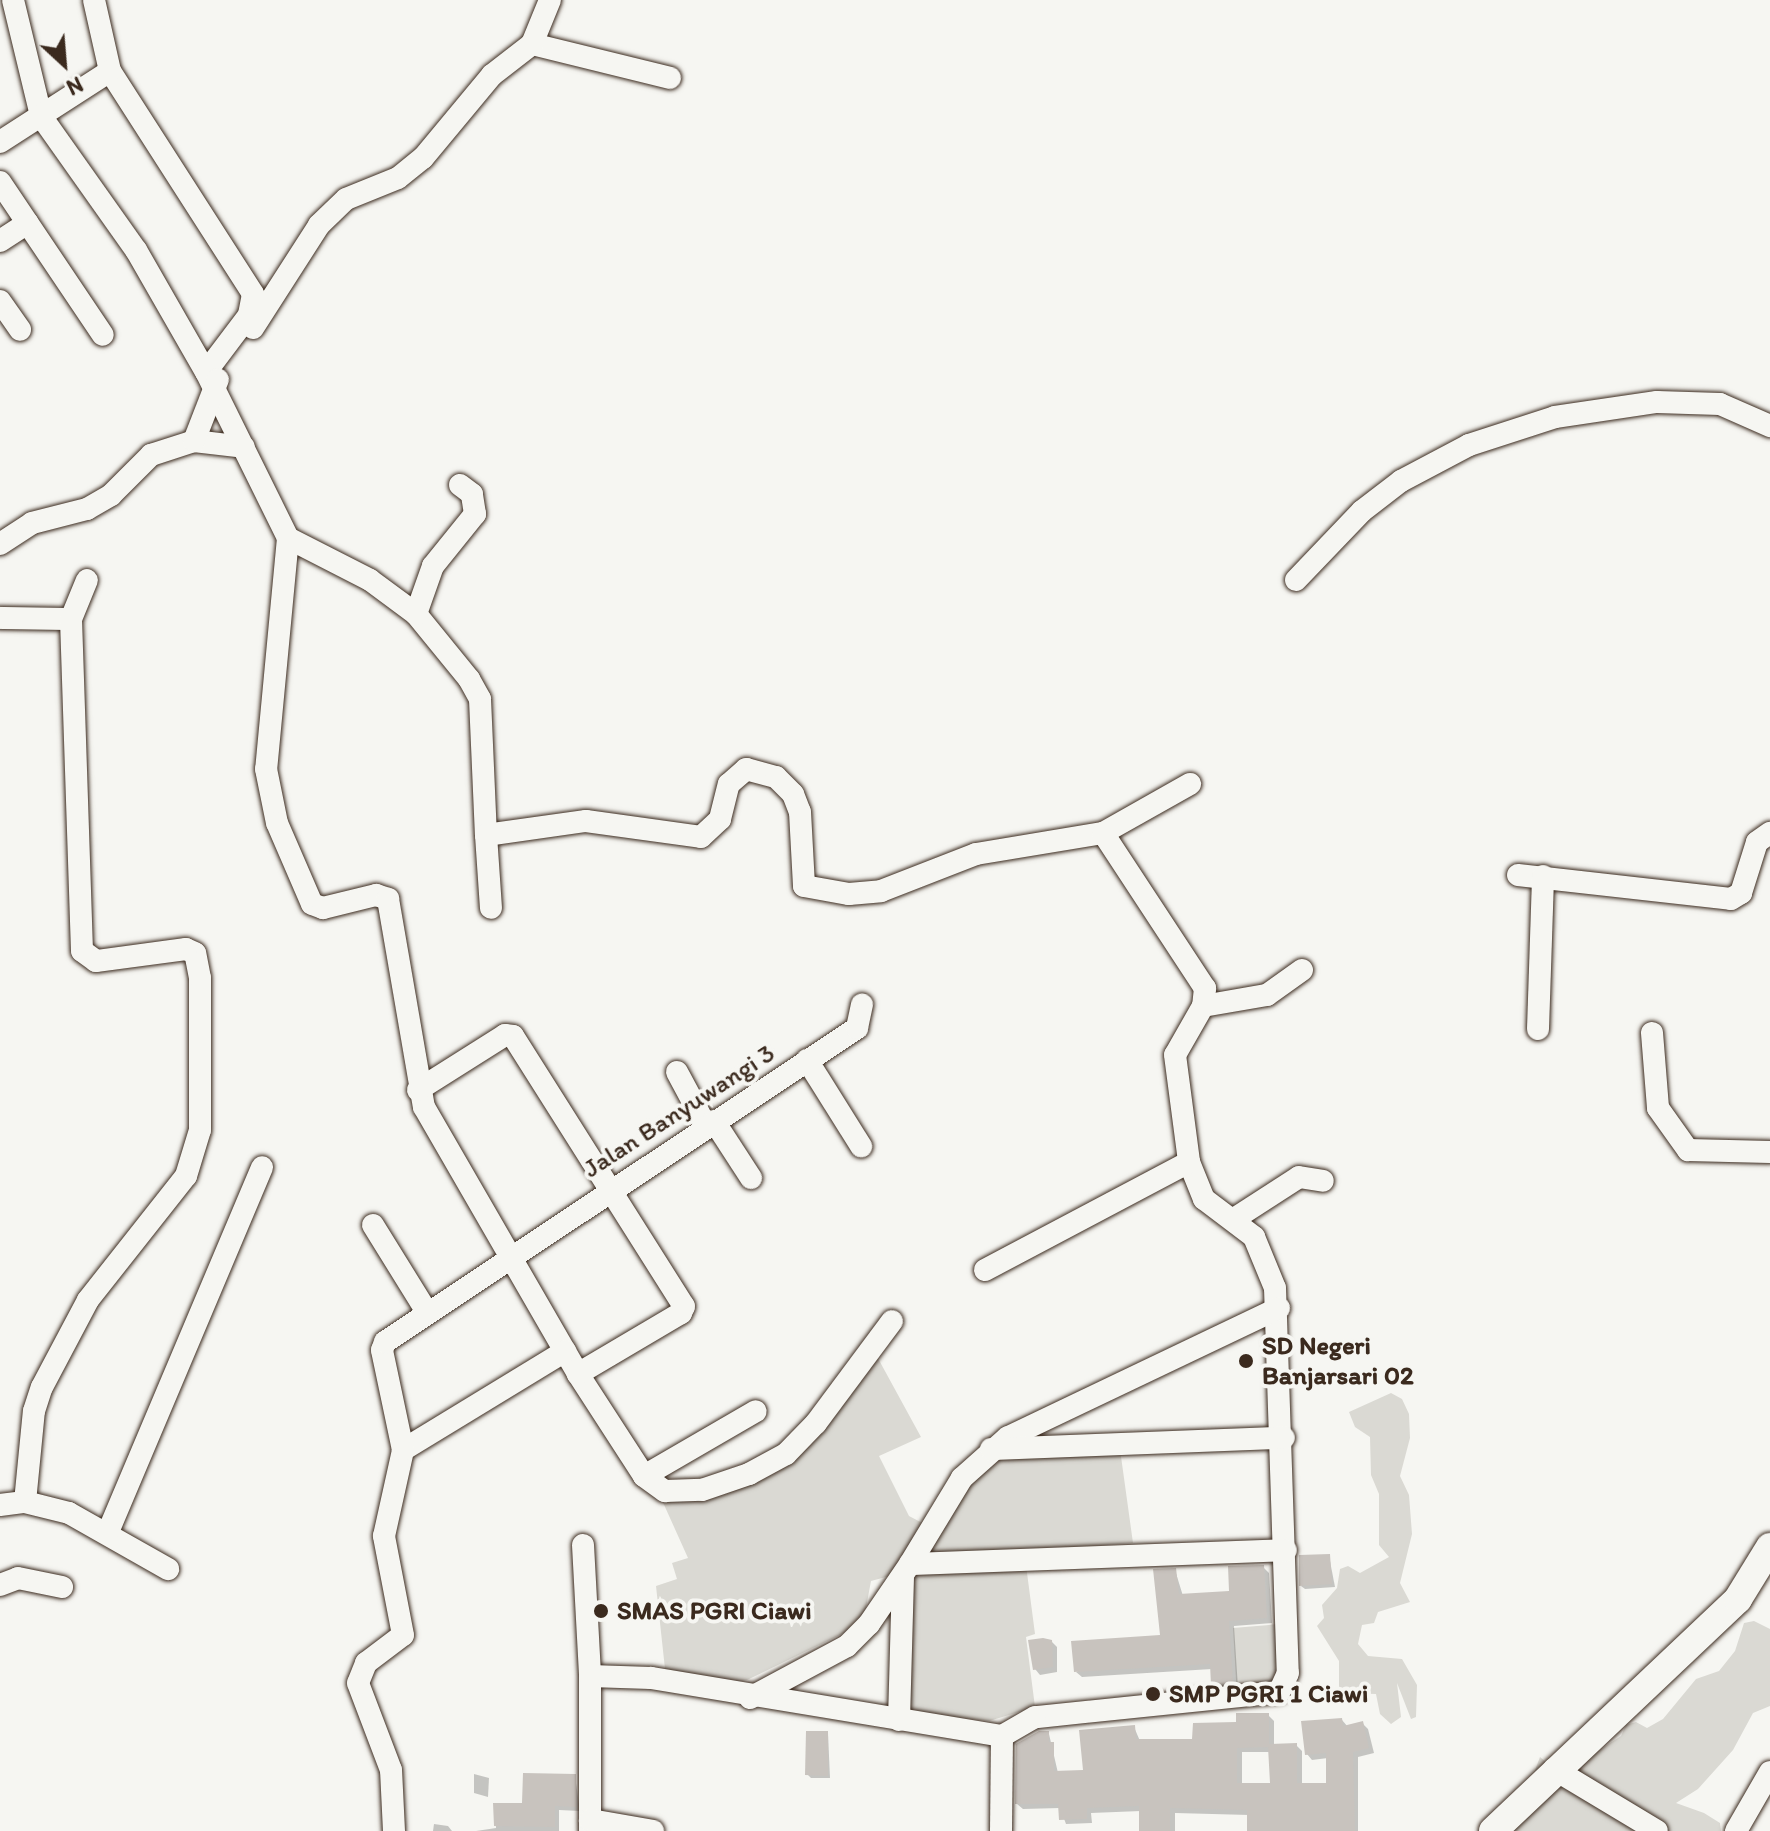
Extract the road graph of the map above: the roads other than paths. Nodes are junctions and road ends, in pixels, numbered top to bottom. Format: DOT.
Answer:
graph roads {
  1 [pos="13,0"];
  2 [pos="94,0"];
  3 [pos="550,0"];
  4 [pos="532,44"];
  5 [pos="110,71"];
  6 [pos="670,78"];
  7 [pos="41,116"];
  8 [pos="0,142"];
  9 [pos="0,182"];
  10 [pos="28,223"];
  11 [pos="0,241"];
  12 [pos="0,301"];
  13 [pos="20,330"];
  14 [pos="103,335"];
  15 [pos="210,379"];
  16 [pos="1770,426"];
  17 [pos="194,441"];
  18 [pos="244,447"];
  19 [pos="460,485"];
  20 [pos="288,538"];
  21 [pos="0,544"];
  22 [pos="87,580"];
  23 [pos="1296,580"];
  24 [pos="416,614"];
  25 [pos="0,618"];
  26 [pos="71,619"];
  27 [pos="1190,784"];
  28 [pos="1103,833"];
  29 [pos="1770,833"];
  30 [pos="486,835"];
  31 [pos="1518,875"];
  32 [pos="1543,876"];
  33 [pos="491,908"];
  34 [pos="1302,970"];
  35 [pos="862,1005"];
  36 [pos="1203,1006"];
  37 [pos="1538,1029"];
  38 [pos="1652,1033"];
  39 [pos="807,1060"];
  40 [pos="677,1072"];
  41 [pos="418,1090"];
  42 [pos="710,1123"];
  43 [pos="861,1146"];
  44 [pos="1770,1152"];
  45 [pos="1189,1162"];
  46 [pos="262,1167"];
  47 [pos="751,1178"];
  48 [pos="1323,1181"];
  49 [pos="610,1189"];
  50 [pos="1234,1219"];
  51 [pos="373,1225"];
  52 [pos="510,1255"];
  53 [pos="985,1270"];
  54 [pos="1279,1308"];
  55 [pos="427,1312"];
  56 [pos="892,1321"];
  57 [pos="565,1351"];
  58 [pos="578,1374"];
  59 [pos="756,1411"];
  60 [pos="1284,1438"];
  61 [pos="991,1449"];
  62 [pos="403,1450"];
  63 [pos="644,1476"];
  64 [pos="25,1502"];
  65 [pos="0,1505"];
  66 [pos="108,1532"];
  67 [pos="583,1545"];
  68 [pos="1770,1547"];
  69 [pos="1286,1550"];
  70 [pos="168,1569"];
  71 [pos="907,1571"];
  72 [pos="0,1585"];
  73 [pos="62,1587"];
  74 [pos="590,1676"];
  75 [pos="750,1698"];
  76 [pos="899,1720"];
  77 [pos="1002,1736"];
  78 [pos="1554,1769"];
  79 [pos="1770,1772"];
  80 [pos="590,1826"];
  81 [pos="394,1831"];
  82 [pos="653,1831"];
  83 [pos="1001,1831"];
  84 [pos="1493,1831"];
  85 [pos="1657,1831"];
  86 [pos="1736,1831"];
  1 -- 7 [label="street"];
  2 -- 5 [label="street"];
  3 -- 4 [label="street"];
  4 -- 6 [label="street"];
  4 -- 15 [label="street"];
  5 -- 7 [label="street"];
  5 -- 15 [label="street"];
  7 -- 8 [label="street"];
  7 -- 15 [label="street"];
  9 -- 10 [label="street"];
  10 -- 11 [label="street"];
  10 -- 14 [label="street"];
  12 -- 13 [label="street"];
  15 -- 17 [label="street"];
  15 -- 18 [label="street"];
  16 -- 23 [label="street"];
  17 -- 18 [label="street"];
  17 -- 21 [label="street"];
  18 -- 20 [label="street"];
  19 -- 24 [label="street"];
  20 -- 24 [label="street"];
  20 -- 41 [label="street"];
  22 -- 26 [label="street"];
  24 -- 30 [label="street"];
  25 -- 26 [label="street"];
  26 -- 64 [label="street"];
  27 -- 28 [label="street"];
  28 -- 30 [label="street"];
  28 -- 36 [label="street"];
  29 -- 32 [label="street"];
  30 -- 33 [label="street"];
  31 -- 32 [label="street"];
  32 -- 37 [label="street"];
  34 -- 36 [label="street"];
  35 -- 39 [label="street, Jalan Banyuwangi 3"];
  36 -- 45 [label="street"];
  38 -- 44 [label="street"];
  39 -- 42 [label="street, Jalan Banyuwangi 3"];
  39 -- 43 [label="street"];
  40 -- 42 [label="street"];
  41 -- 49 [label="street"];
  41 -- 52 [label="street"];
  42 -- 47 [label="street"];
  42 -- 49 [label="street, Jalan Banyuwangi 3"];
  45 -- 50 [label="street"];
  45 -- 53 [label="street"];
  46 -- 66 [label="street"];
  48 -- 50 [label="street"];
  49 -- 52 [label="street, Jalan Banyuwangi 3"];
  49 -- 58 [label="street"];
  50 -- 54 [label="street"];
  51 -- 55 [label="street"];
  52 -- 55 [label="street, Jalan Banyuwangi 3"];
  52 -- 57 [label="street"];
  54 -- 60 [label="street"];
  54 -- 61 [label="street"];
  55 -- 62 [label="street, Jalan Banyuwangi 3"];
  56 -- 63 [label="street"];
  57 -- 58 [label="street"];
  57 -- 62 [label="street"];
  58 -- 63 [label="street"];
  59 -- 63 [label="street"];
  60 -- 61 [label="street"];
  60 -- 69 [label="street"];
  61 -- 71 [label="street"];
  62 -- 81 [label="street"];
  64 -- 65 [label="street"];
  64 -- 66 [label="street"];
  66 -- 70 [label="street"];
  67 -- 74 [label="street"];
  68 -- 78 [label="main road"];
  69 -- 71 [label="street"];
  69 -- 77 [label="street"];
  71 -- 75 [label="street"];
  71 -- 76 [label="street"];
  72 -- 73 [label="street"];
  74 -- 75 [label="street"];
  74 -- 80 [label="street"];
  75 -- 76 [label="street"];
  76 -- 77 [label="street"];
  77 -- 83 [label="street"];
  78 -- 84 [label="main road"];
  78 -- 85 [label="street"];
  79 -- 86 [label="street"];
  80 -- 82 [label="street"];
}
